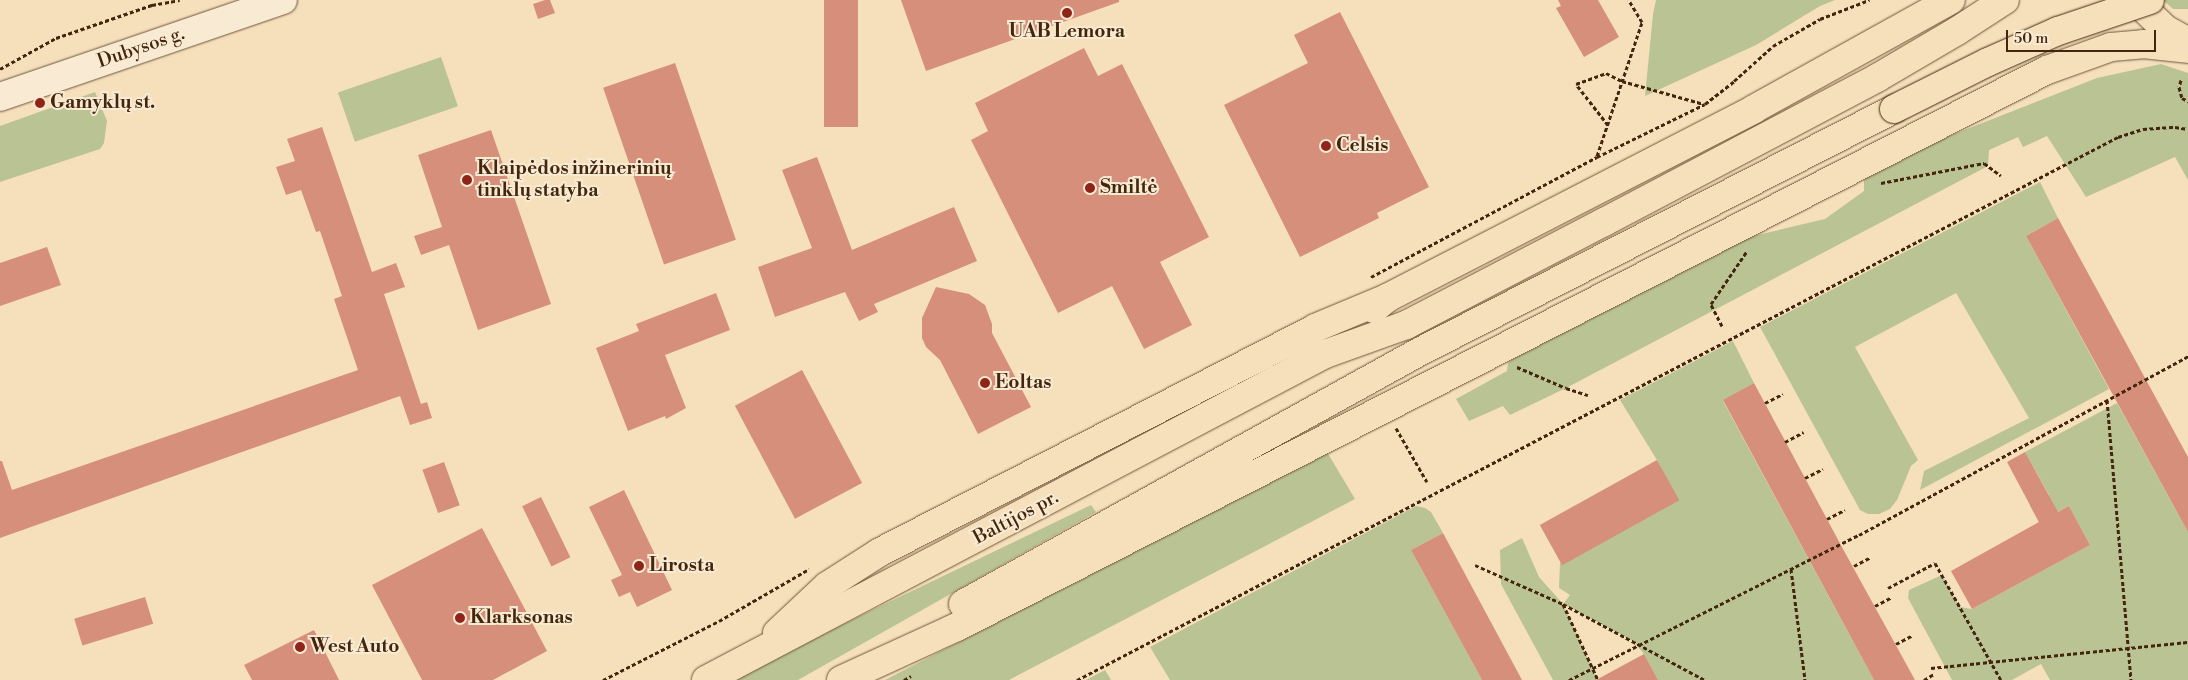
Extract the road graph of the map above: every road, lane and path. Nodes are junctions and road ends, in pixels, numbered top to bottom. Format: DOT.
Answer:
graph roads {
  1 [pos="180,0"];
  2 [pos="283,0"];
  3 [pos="1628,0"];
  4 [pos="1869,0"];
  5 [pos="1951,0"];
  6 [pos="2005,0"];
  7 [pos="2135,0"];
  8 [pos="2150,0"];
  9 [pos="2188,42"];
  10 [pos="2188,49"];
  11 [pos="0,69"];
  12 [pos="2181,80"];
  13 [pos="1622,81"];
  14 [pos="0,97"];
  15 [pos="2188,101"];
  16 [pos="1705,104"];
  17 [pos="1608,124"];
  18 [pos="2188,128"];
  19 [pos="2001,176"];
  20 [pos="1876,184"];
  21 [pos="1749,248"];
  22 [pos="1386,298"];
  23 [pos="1722,326"];
  24 [pos="1325,354"];
  25 [pos="2188,356"];
  26 [pos="1516,367"];
  27 [pos="1783,394"];
  28 [pos="1588,395"];
  29 [pos="2107,400"];
  30 [pos="1765,403"];
  31 [pos="1403,421"];
  32 [pos="1804,432"];
  33 [pos="1785,442"];
  34 [pos="1824,469"];
  35 [pos="1805,478"];
  36 [pos="1427,482"];
  37 [pos="1845,510"];
  38 [pos="1827,520"];
  39 [pos="1871,557"];
  40 [pos="1476,565"];
  41 [pos="1854,566"];
  42 [pos="1791,569"];
  43 [pos="1888,588"];
  44 [pos="1892,596"];
  45 [pos="1563,604"];
  46 [pos="1875,606"];
  47 [pos="1913,635"];
  48 [pos="2188,642"];
  49 [pos="1640,644"];
  50 [pos="1896,644"];
  51 [pos="2128,648"];
  52 [pos="755,654"];
  53 [pos="638,662"];
  54 [pos="877,662"];
  55 [pos="1991,662"];
  56 [pos="1931,668"];
  57 [pos="1592,669"];
  58 [pos="1934,674"];
  59 [pos="603,680"];
  60 [pos="706,680"];
  61 [pos="841,680"];
  62 [pos="1077,680"];
  63 [pos="1568,680"];
  64 [pos="1598,680"];
  65 [pos="1705,680"];
  66 [pos="1805,680"];
  67 [pos="1924,680"];
  68 [pos="2001,680"];
  69 [pos="2131,680"];
  1 -- 11 [label="path"];
  2 -- 14 [label="street, Dubysos g."];
  3 -- 13 [label="path"];
  4 -- 16 [label="path"];
  5 -- 22 [label="main road"];
  6 -- 24 [label="main road"];
  7 -- 9 [label="main road"];
  8 -- 54 [label="main road, bridge"];
  10 -- 54 [label="main road"];
  12 -- 15 [label="path"];
  13 -- 16 [label="path"];
  13 -- 17 [label="path"];
  13 -- 17 [label="path"];
  16 -- 17 [label="path"];
  18 -- 62 [label="path"];
  19 -- 20 [label="path"];
  21 -- 23 [label="path"];
  22 -- 24 [label="main road"];
  22 -- 52 [label="main road"];
  24 -- 52 [label="main road, Baltijos pr."];
  25 -- 29 [label="path"];
  26 -- 28 [label="path"];
  27 -- 30 [label="path"];
  29 -- 42 [label="path"];
  29 -- 51 [label="path"];
  31 -- 36 [label="path"];
  32 -- 33 [label="path"];
  34 -- 35 [label="path"];
  37 -- 38 [label="path"];
  39 -- 41 [label="path"];
  40 -- 45 [label="path"];
  42 -- 49 [label="path"];
  42 -- 66 [label="path"];
  43 -- 55 [label="path"];
  44 -- 46 [label="path"];
  45 -- 49 [label="path"];
  45 -- 57 [label="path"];
  47 -- 50 [label="path"];
  48 -- 51 [label="path"];
  49 -- 57 [label="path"];
  49 -- 65 [label="path"];
  51 -- 55 [label="path"];
  51 -- 69 [label="path"];
  52 -- 60 [label="main road, Baltijos pr."];
  53 -- 59 [label="path"];
  54 -- 61 [label="main road"];
  55 -- 56 [label="path"];
  55 -- 68 [label="path"];
  57 -- 63 [label="path"];
  57 -- 64 [label="path"];
  58 -- 67 [label="path"];
}
